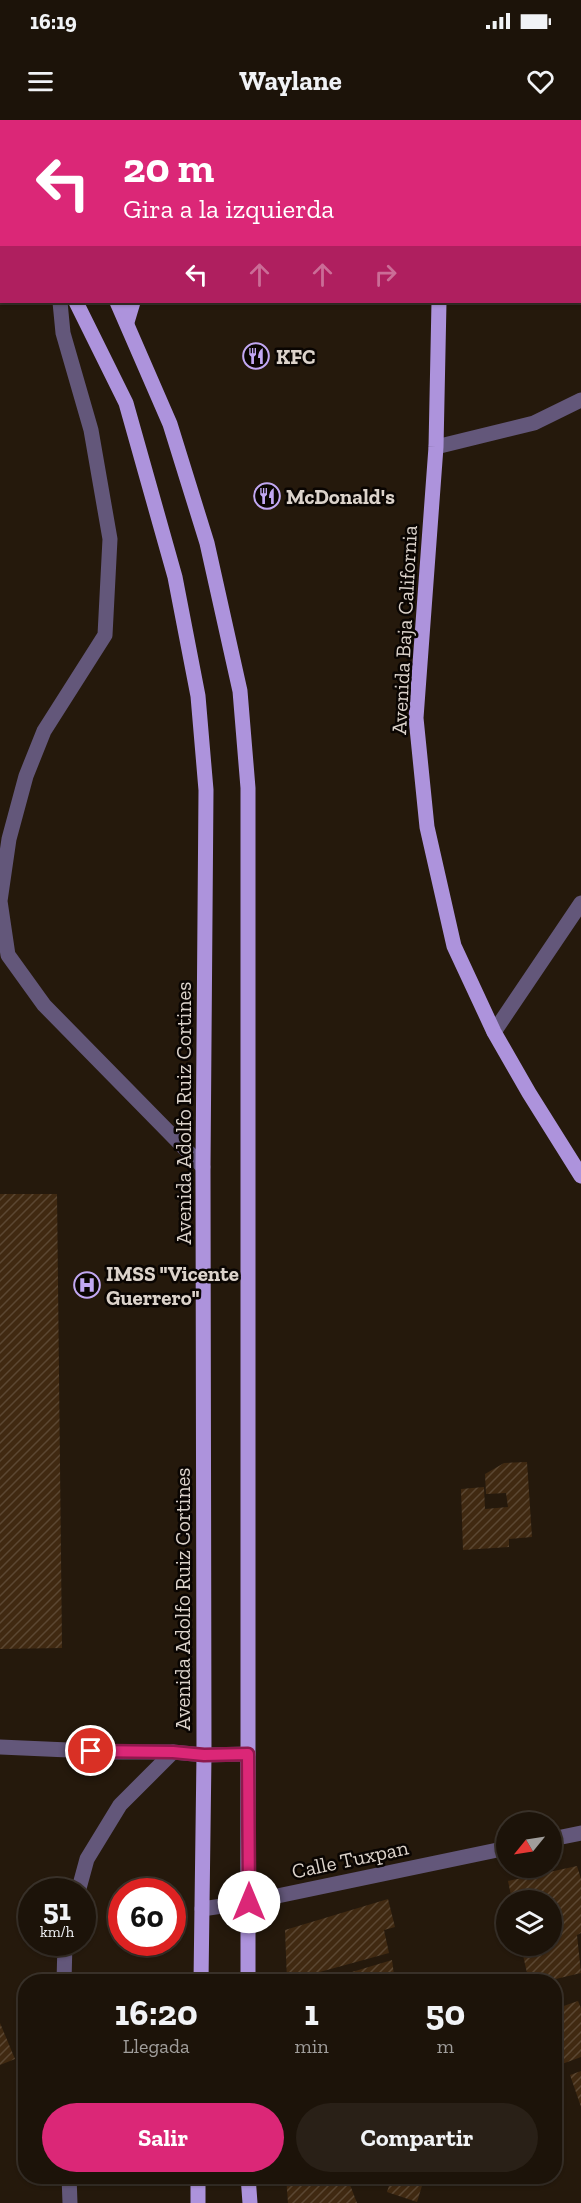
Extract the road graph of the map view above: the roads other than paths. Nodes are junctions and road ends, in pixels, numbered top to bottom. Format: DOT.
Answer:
graph roads {
  1 [pos="60,303"];
  2 [pos="76,303"];
  3 [pos="118,303"];
  4 [pos="133,303"];
  5 [pos="439,303"];
  6 [pos="127,322"];
  7 [pos="581,400"];
  8 [pos="436,447"];
  9 [pos="581,903"];
  10 [pos="494,1032"];
  11 [pos="203,1167"];
  12 [pos="581,1176"];
  13 [pos="0,1747"];
  14 [pos="173,1752"];
  15 [pos="248,1754"];
  16 [pos="204,1755"];
  17 [pos="581,1833"];
  18 [pos="562,1837"];
  19 [pos="496,1850"];
  20 [pos="82,1878"];
  21 [pos="249,1902"];
  22 [pos="201,1909"];
  23 [pos="65,1956"];
  24 [pos="64,1974"];
  25 [pos="201,1974"];
  26 [pos="248,1974"];
  27 [pos="69,2184"];
  28 [pos="198,2184"];
  29 [pos="249,2184"];
  30 [pos="70,2203"];
  31 [pos="198,2203"];
  32 [pos="250,2203"];
  1 -- 11 [label="street"];
  2 -- 11 [label="main road, Avenida Adolfo Ruiz Cortines"];
  3 -- 6 [label="main road"];
  4 -- 6 [label="main road"];
  5 -- 8 [label="main road, Avenida Baja California"];
  6 -- 15 [label="main road"];
  7 -- 8 [label="street"];
  8 -- 10 [label="main road, Avenida Baja California"];
  9 -- 10 [label="street"];
  10 -- 12 [label="main road, Avenida Baja California"];
  11 -- 16 [label="main road, Avenida Adolfo Ruiz Cortines"];
  13 -- 14 [label="street"];
  14 -- 16 [label="street"];
  14 -- 20 [label="street"];
  15 -- 16 [label="street"];
  15 -- 21 [label="main road"];
  16 -- 22 [label="main road, Avenida Adolfo Ruiz Cortines"];
  17 -- 18 [label="street"];
  19 -- 21 [label="street, Calle Tuxpan"];
  21 -- 22 [label="street, Calle Tuxpan"];
  21 -- 26 [label="main road"];
  22 -- 25 [label="main road, Avenida Adolfo Ruiz Cortines"];
  23 -- 24 [label="street"];
  27 -- 30 [label="street"];
  28 -- 31 [label="main road"];
  29 -- 32 [label="main road"];
}
